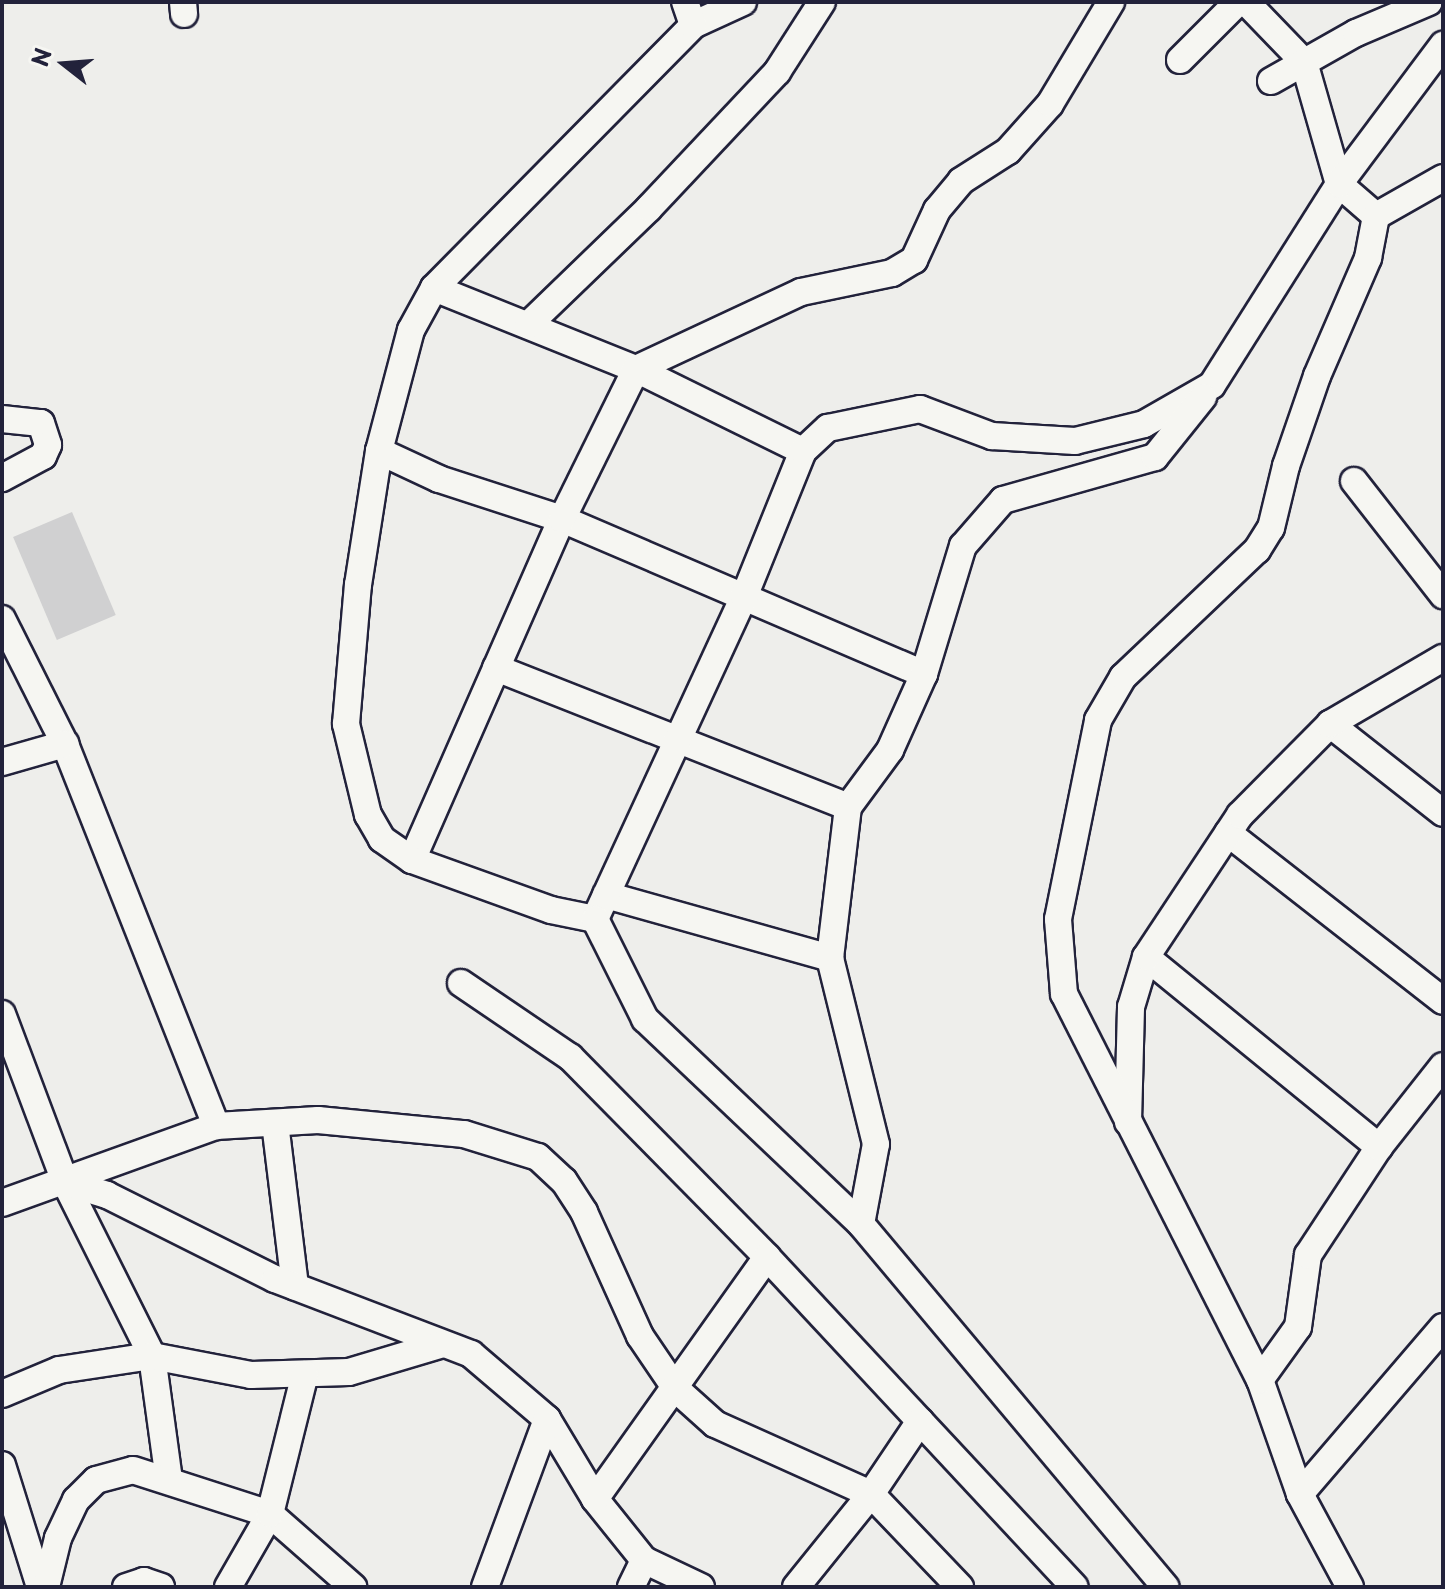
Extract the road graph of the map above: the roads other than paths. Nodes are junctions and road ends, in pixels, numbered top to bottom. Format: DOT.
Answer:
graph roads {
  1 [pos="743,2"];
  2 [pos="822,2"];
  3 [pos="1111,2"];
  4 [pos="1238,2"];
  5 [pos="1246,2"];
  6 [pos="1429,2"];
  7 [pos="689,14"];
  8 [pos="1443,45"];
  9 [pos="1180,60"];
  10 [pos="1304,62"];
  11 [pos="1271,81"];
  12 [pos="1443,178"];
  13 [pos="1339,184"];
  14 [pos="1376,216"];
  15 [pos="434,288"];
  16 [pos="528,325"];
  17 [pos="636,369"];
  18 [pos="1212,385"];
  19 [pos="2,419"];
  20 [pos="379,451"];
  21 [pos="803,451"];
  22 [pos="2,478"];
  23 [pos="1354,481"];
  24 [pos="562,519"];
  25 [pos="1443,595"];
  26 [pos="744,597"];
  27 [pos="2,619"];
  28 [pos="1443,658"];
  29 [pos="496,668"];
  30 [pos="924,674"];
  31 [pos="1330,724"];
  32 [pos="681,738"];
  33 [pos="65,744"];
  34 [pos="2,762"];
  35 [pos="848,807"];
  36 [pos="1443,813"];
  37 [pos="1228,833"];
  38 [pos="412,860"];
  39 [pos="601,907"];
  40 [pos="1146,957"];
  41 [pos="830,958"];
  42 [pos="461,983"];
  43 [pos="1443,1001"];
  44 [pos="2,1014"];
  45 [pos="1443,1066"];
  46 [pos="275,1123"];
  47 [pos="1128,1124"];
  48 [pos="216,1126"];
  49 [pos="1379,1147"];
  50 [pos="65,1182"];
  51 [pos="2,1203"];
  52 [pos="861,1224"];
  53 [pos="767,1257"];
  54 [pos="295,1287"];
  55 [pos="1443,1327"];
  56 [pos="443,1344"];
  57 [pos="152,1356"];
  58 [pos="305,1374"];
  59 [pos="1260,1380"];
  60 [pos="676,1389"];
  61 [pos="2,1394"];
  62 [pos="547,1419"];
  63 [pos="920,1421"];
  64 [pos="2,1465"];
  65 [pos="169,1480"];
  66 [pos="871,1494"];
  67 [pos="1300,1494"];
  68 [pos="595,1499"];
  69 [pos="270,1514"];
  70 [pos="644,1560"];
  71 [pos="43,1587"];
  72 [pos="126,1587"];
  73 [pos="161,1587"];
  74 [pos="228,1587"];
  75 [pos="353,1587"];
  76 [pos="485,1587"];
  77 [pos="631,1587"];
  78 [pos="701,1587"];
  79 [pos="796,1587"];
  80 [pos="960,1587"];
  81 [pos="1075,1587"];
  82 [pos="1166,1587"];
  83 [pos="1350,1587"];
  1 -- 7 [label="street"];
  2 -- 16 [label="street"];
  3 -- 17 [label="street"];
  4 -- 9 [label="street"];
  5 -- 10 [label="street"];
  6 -- 10 [label="street"];
  7 -- 15 [label="street"];
  8 -- 13 [label="street"];
  10 -- 11 [label="street"];
  10 -- 13 [label="street"];
  12 -- 14 [label="street"];
  13 -- 14 [label="street"];
  13 -- 18 [label="street"];
  14 -- 47 [label="street"];
  15 -- 16 [label="street"];
  15 -- 20 [label="street"];
  16 -- 17 [label="street"];
  17 -- 21 [label="street"];
  17 -- 24 [label="street"];
  18 -- 21 [label="street"];
  18 -- 30 [label="street"];
  19 -- 22 [label="street"];
  20 -- 24 [label="street"];
  20 -- 38 [label="street"];
  21 -- 26 [label="street"];
  23 -- 25 [label="street"];
  24 -- 26 [label="street"];
  24 -- 29 [label="street"];
  26 -- 30 [label="street"];
  26 -- 32 [label="street"];
  27 -- 33 [label="street"];
  28 -- 31 [label="street"];
  29 -- 32 [label="street"];
  29 -- 38 [label="street"];
  30 -- 35 [label="street"];
  31 -- 36 [label="street"];
  31 -- 37 [label="street"];
  32 -- 35 [label="street"];
  32 -- 39 [label="street"];
  33 -- 34 [label="street"];
  33 -- 48 [label="street"];
  35 -- 41 [label="street"];
  37 -- 40 [label="street"];
  37 -- 43 [label="street"];
  38 -- 39 [label="street"];
  39 -- 41 [label="street"];
  39 -- 52 [label="street"];
  40 -- 47 [label="street"];
  40 -- 49 [label="street"];
  41 -- 52 [label="street"];
  42 -- 53 [label="street"];
  44 -- 50 [label="street"];
  45 -- 49 [label="street"];
  46 -- 48 [label="street"];
  46 -- 54 [label="street"];
  46 -- 60 [label="street"];
  47 -- 59 [label="street"];
  48 -- 50 [label="street"];
  49 -- 59 [label="street"];
  50 -- 51 [label="street"];
  50 -- 54 [label="street"];
  50 -- 57 [label="street"];
  52 -- 82 [label="street"];
  53 -- 60 [label="street"];
  53 -- 63 [label="street"];
  54 -- 56 [label="street"];
  55 -- 67 [label="street"];
  56 -- 58 [label="street"];
  56 -- 62 [label="street"];
  57 -- 58 [label="street"];
  57 -- 61 [label="street"];
  57 -- 65 [label="street"];
  58 -- 69 [label="street"];
  59 -- 67 [label="street"];
  60 -- 66 [label="street"];
  60 -- 68 [label="street"];
  62 -- 68 [label="street"];
  62 -- 76 [label="street"];
  63 -- 66 [label="street"];
  63 -- 81 [label="street"];
  64 -- 71 [label="street"];
  65 -- 69 [label="street"];
  65 -- 71 [label="street"];
  66 -- 79 [label="street"];
  66 -- 80 [label="street"];
  67 -- 83 [label="street"];
  68 -- 70 [label="street"];
  69 -- 74 [label="street"];
  69 -- 75 [label="street"];
  70 -- 77 [label="street"];
  70 -- 78 [label="street"];
  72 -- 73 [label="street"];
}
